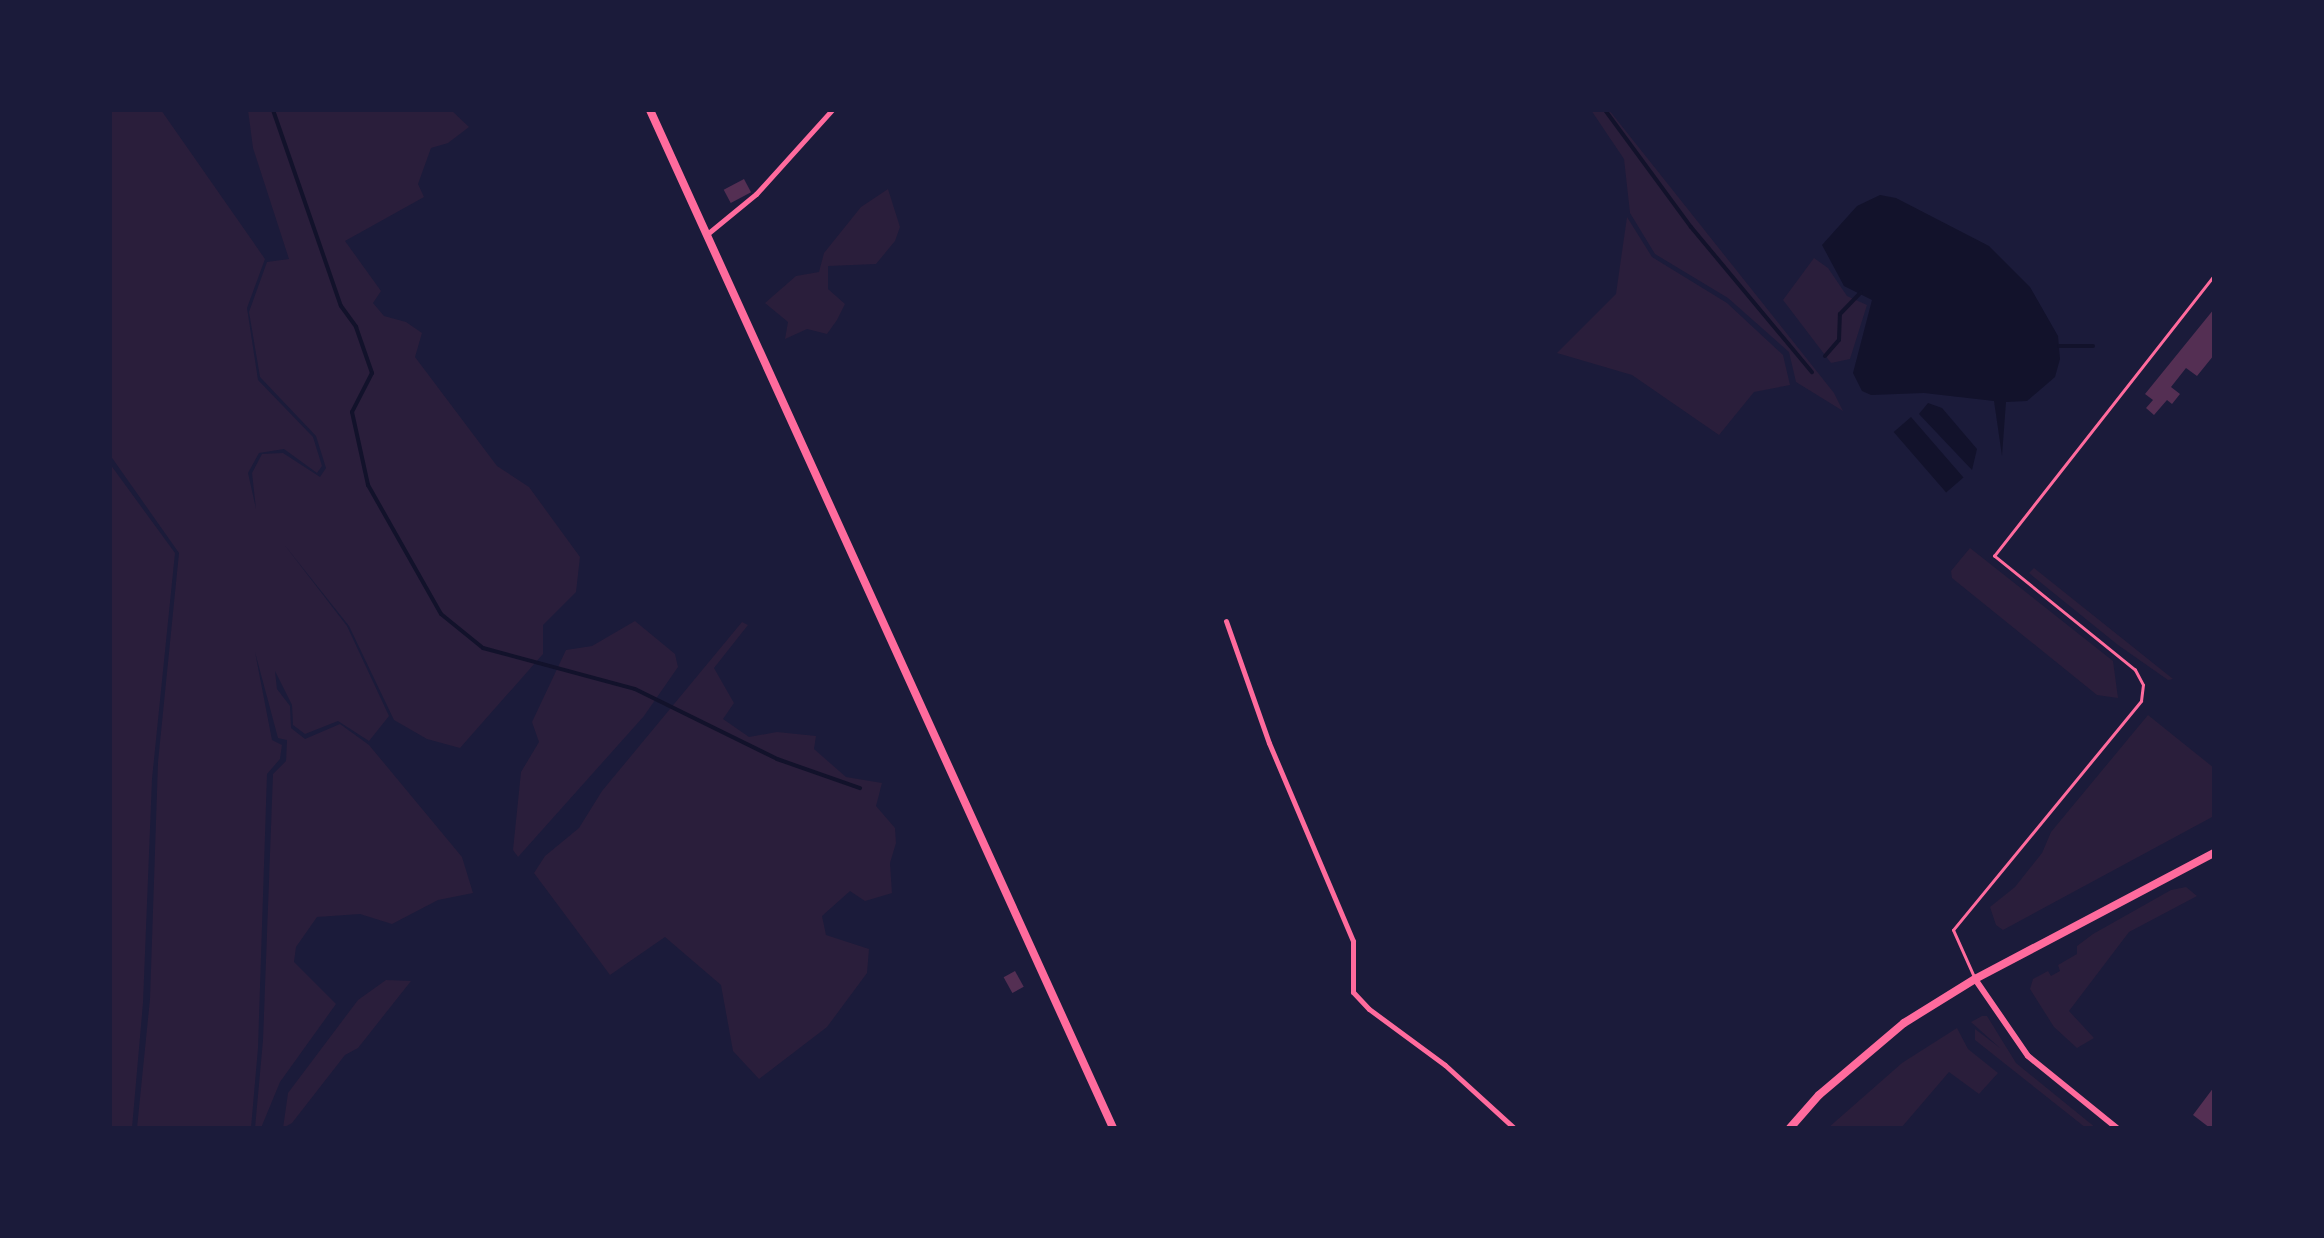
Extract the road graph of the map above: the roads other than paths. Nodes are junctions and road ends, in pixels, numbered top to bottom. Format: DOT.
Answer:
graph roads {
  1 [pos="650,110"];
  2 [pos="832,110"];
  3 [pos="706,235"];
  4 [pos="2214,275"];
  5 [pos="1226,621"];
  6 [pos="2214,853"];
  7 [pos="1975,979"];
  8 [pos="1113,1128"];
  9 [pos="1514,1128"];
  10 [pos="1790,1128"];
  11 [pos="2117,1128"];
  1 -- 3 [label="main road"];
  2 -- 3 [label="street"];
  3 -- 8 [label="main road"];
  4 -- 7 [label="lane"];
  5 -- 9 [label="street"];
  6 -- 7 [label="main road"];
  7 -- 10 [label="main road"];
  7 -- 11 [label="street"];
}
